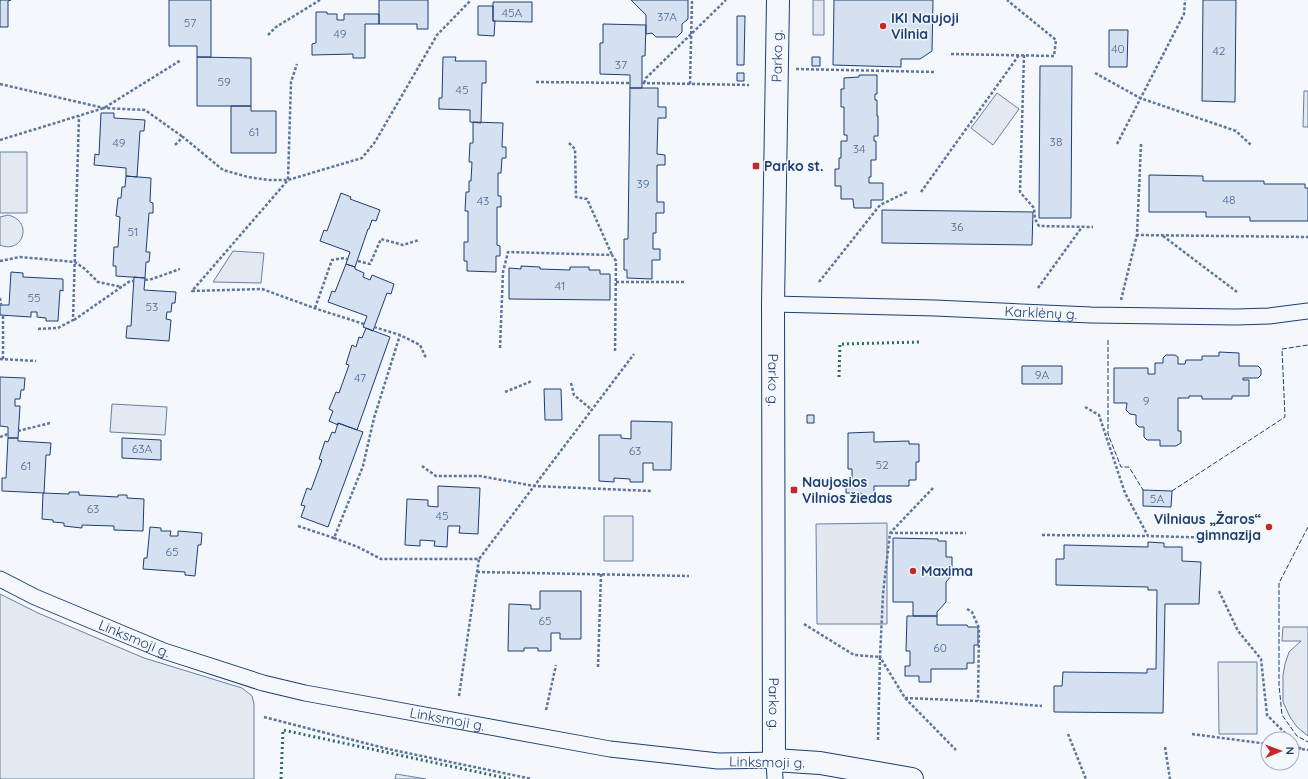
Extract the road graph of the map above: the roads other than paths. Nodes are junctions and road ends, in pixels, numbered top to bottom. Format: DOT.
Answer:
graph roads {
  1 [pos="778,0"];
  2 [pos="773,304"];
  3 [pos="1308,311"];
  4 [pos="0,579"];
  5 [pos="774,770"];
  6 [pos="912,779"];
  1 -- 2 [label="main road, Parko g."];
  2 -- 3 [label="street, Karklėnų g."];
  2 -- 5 [label="main road, Parko g."];
  4 -- 5 [label="street, Linksmoji g."];
  5 -- 6 [label="main road, Linksmoji g."];
}
